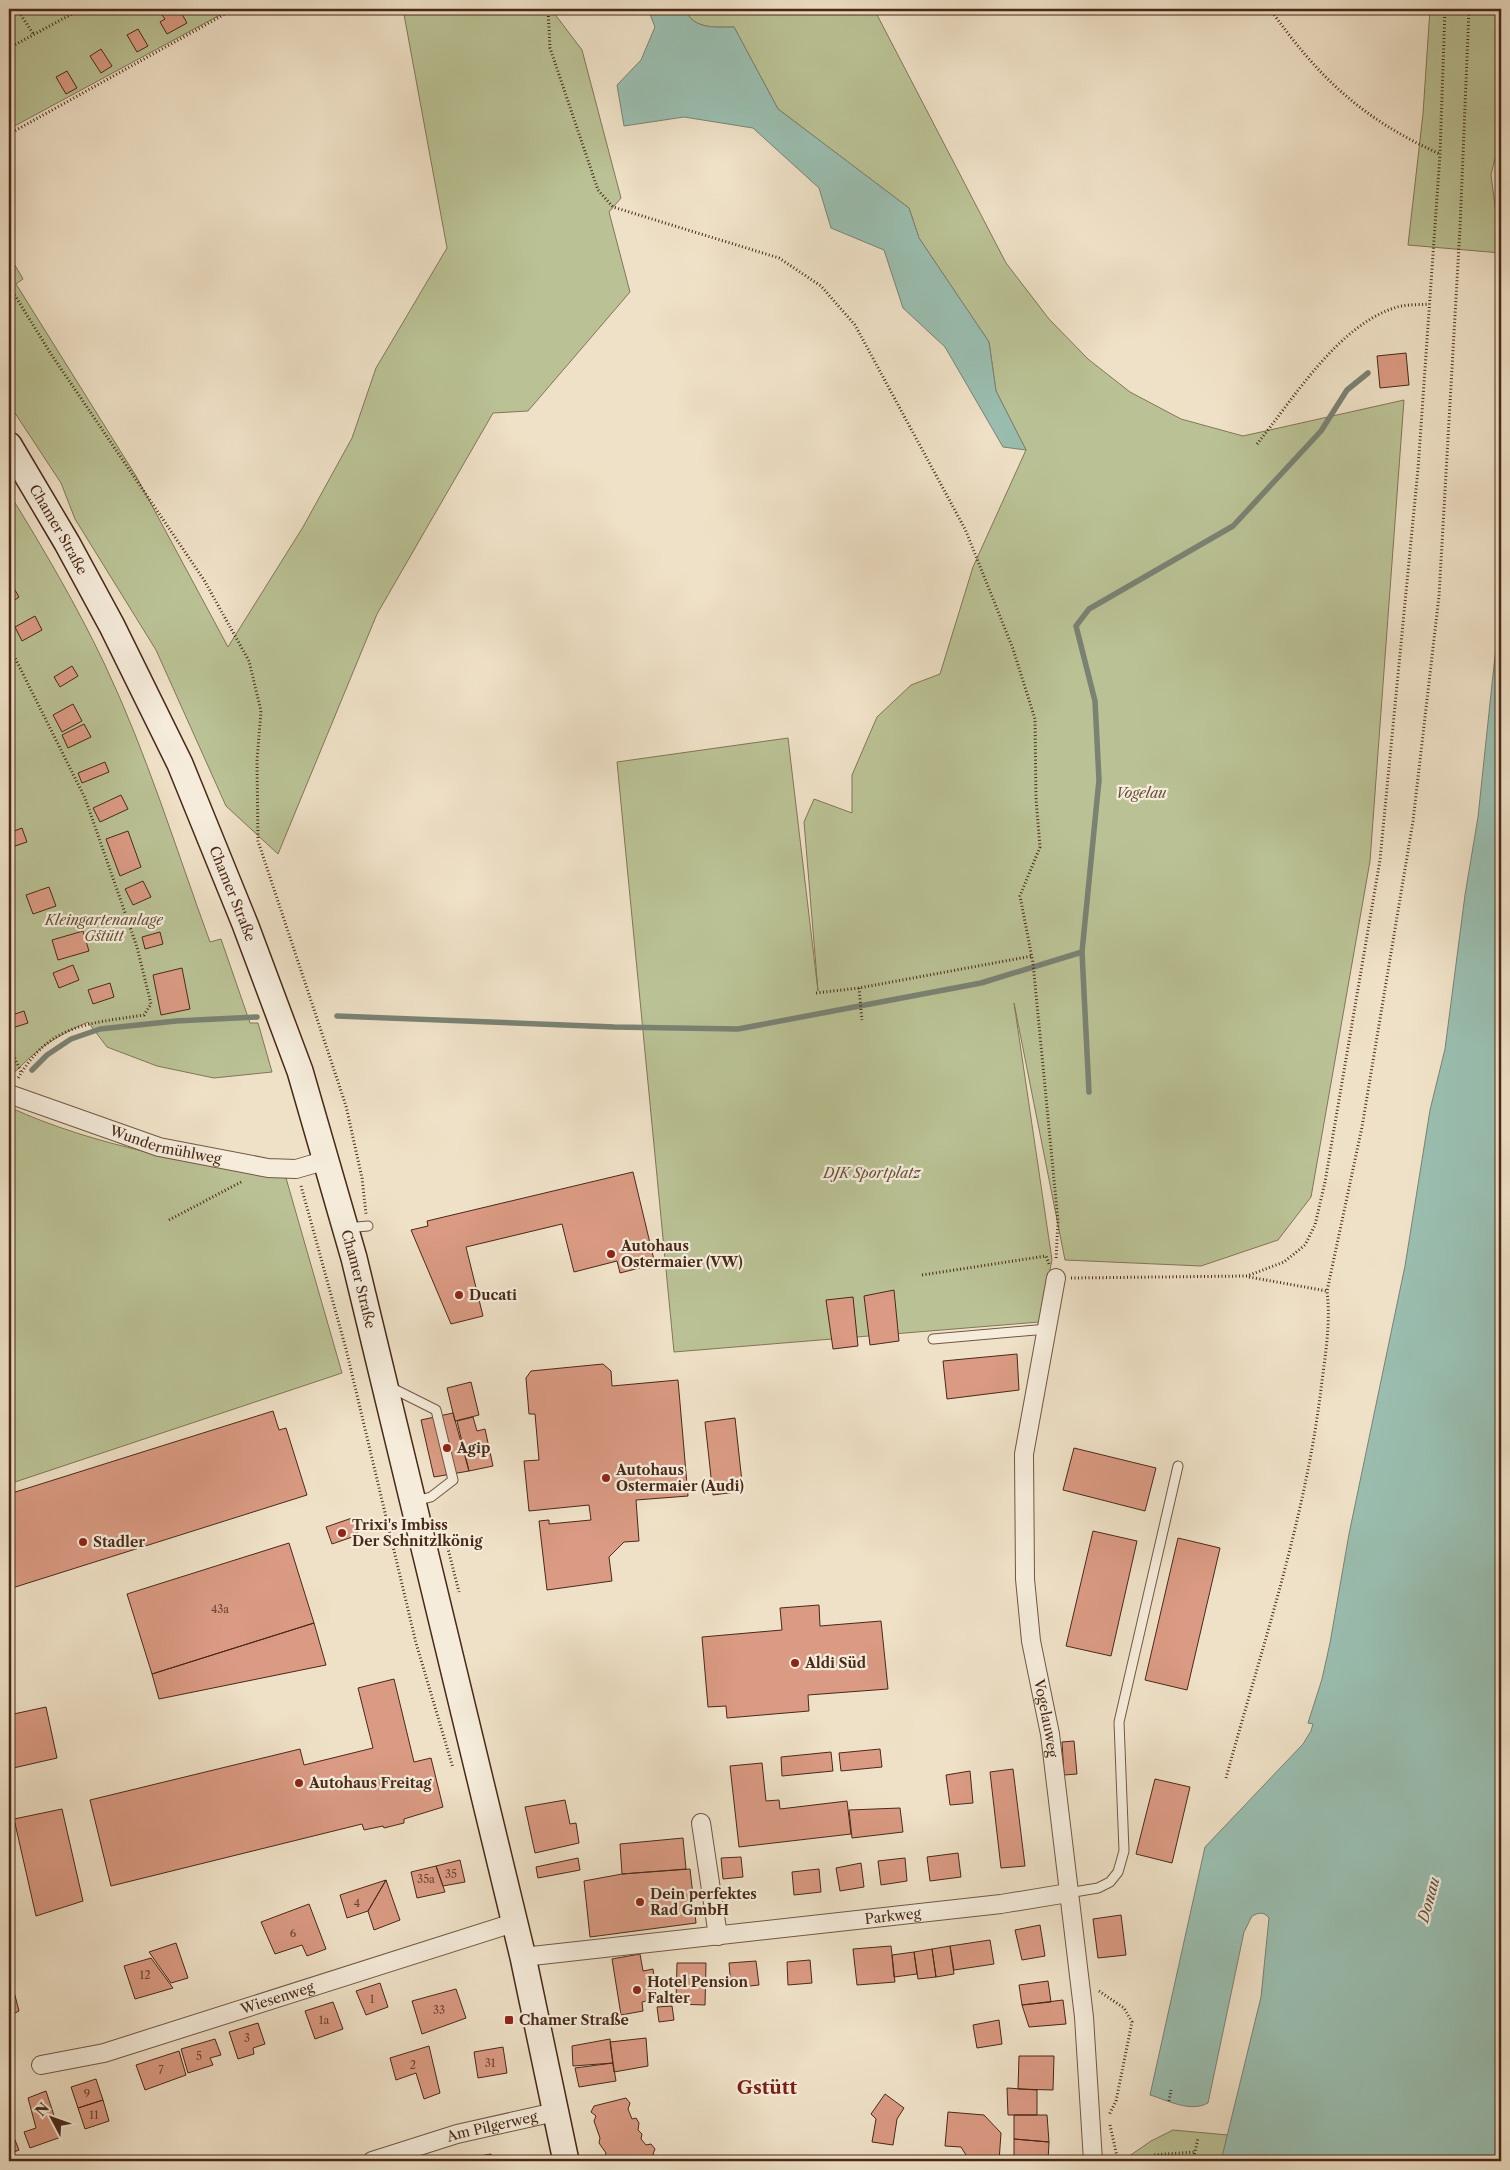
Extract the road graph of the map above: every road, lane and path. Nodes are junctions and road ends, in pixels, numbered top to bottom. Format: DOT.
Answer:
graph roads {
  1 [pos="18,9"];
  2 [pos="80,9"];
  3 [pos="234,9"];
  4 [pos="548,9"];
  5 [pos="1270,9"];
  6 [pos="1445,9"];
  7 [pos="1469,9"];
  8 [pos="34,35"];
  9 [pos="9,48"];
  10 [pos="9,134"];
  11 [pos="1440,154"];
  12 [pos="9,286"];
  13 [pos="1429,304"];
  14 [pos="9,431"];
  15 [pos="1257,444"];
  16 [pos="9,445"];
  17 [pos="67,542"];
  18 [pos="9,646"];
  19 [pos="1032,956"];
  20 [pos="859,988"];
  21 [pos="816,993"];
  22 [pos="862,1020"];
  23 [pos="9,1045"];
  24 [pos="21,1072"];
  25 [pos="338,1078"];
  26 [pos="11,1090"];
  27 [pos="327,1160"];
  28 [pos="268,1168"];
  29 [pos="296,1168"];
  30 [pos="169,1220"];
  31 [pos="922,1275"];
  32 [pos="1247,1276"];
  33 [pos="1056,1278"];
  34 [pos="1328,1291"];
  35 [pos="1047,1329"];
  36 [pos="933,1339"];
  37 [pos="384,1385"];
  38 [pos="1178,1466"];
  39 [pos="412,1502"];
  40 [pos="454,1769"];
  41 [pos="1226,1778"];
  42 [pos="701,1823"];
  43 [pos="1068,1893"];
  44 [pos="514,1923"];
  45 [pos="718,1936"];
  46 [pos="523,1957"];
  47 [pos="1079,1984"];
  48 [pos="41,2064"];
  49 [pos="1171,2090"];
  50 [pos="1169,2101"];
  51 [pos="555,2112"];
  52 [pos="1198,2138"];
  53 [pos="1195,2152"];
  54 [pos="372,2161"];
  55 [pos="566,2161"];
  56 [pos="1093,2161"];
  57 [pos="1118,2161"];
  58 [pos="1146,2161"];
  59 [pos="1193,2161"];
  1 -- 8 [label="path"];
  2 -- 8 [label="path"];
  3 -- 10 [label="path"];
  4 -- 19 [label="path"];
  5 -- 11 [label="path"];
  6 -- 11 [label="path"];
  7 -- 34 [label="path"];
  8 -- 9 [label="path"];
  11 -- 13 [label="path"];
  12 -- 25 [label="path"];
  13 -- 15 [label="path"];
  13 -- 32 [label="path"];
  14 -- 17 [label="street"];
  16 -- 17 [label="main road, Chamer Straße"];
  17 -- 27 [label="main road, Chamer Straße"];
  18 -- 24 [label="path"];
  19 -- 20 [label="path"];
  19 -- 33 [label="path"];
  20 -- 21 [label="path"];
  20 -- 22 [label="path"];
  23 -- 24 [label="path"];
  24 -- 26 [label="path"];
  26 -- 28 [label="street, Wundermühlweg"];
  27 -- 29 [label="street, Wundermühlweg"];
  27 -- 37 [label="main road, Chamer Straße"];
  28 -- 29 [label="street, Wundermühlweg"];
  28 -- 30 [label="path"];
  29 -- 40 [label="path"];
  31 -- 33 [label="path"];
  32 -- 33 [label="path"];
  32 -- 34 [label="path"];
  33 -- 35 [label="street, Vogelauweg"];
  34 -- 41 [label="path"];
  35 -- 36 [label="lane"];
  35 -- 43 [label="street, Vogelauweg"];
  37 -- 39 [label="main road, Chamer Straße"];
  37 -- 39 [label="lane"];
  38 -- 43 [label="lane"];
  39 -- 44 [label="main road, Chamer Straße"];
  42 -- 45 [label="street"];
  43 -- 45 [label="street, Parkweg"];
  43 -- 47 [label="street, Vogelauweg"];
  44 -- 46 [label="main road, Chamer Straße"];
  44 -- 48 [label="street, Wiesenweg"];
  45 -- 46 [label="street, Parkweg"];
  46 -- 51 [label="main road, Chamer Straße"];
  47 -- 56 [label="street, Vogelauweg"];
  47 -- 57 [label="path"];
  49 -- 50 [label="path"];
  51 -- 54 [label="street, Am Pilgerweg"];
  51 -- 55 [label="main road, Chamer Straße"];
  52 -- 53 [label="path"];
  53 -- 58 [label="path"];
  53 -- 59 [label="path"];
}
